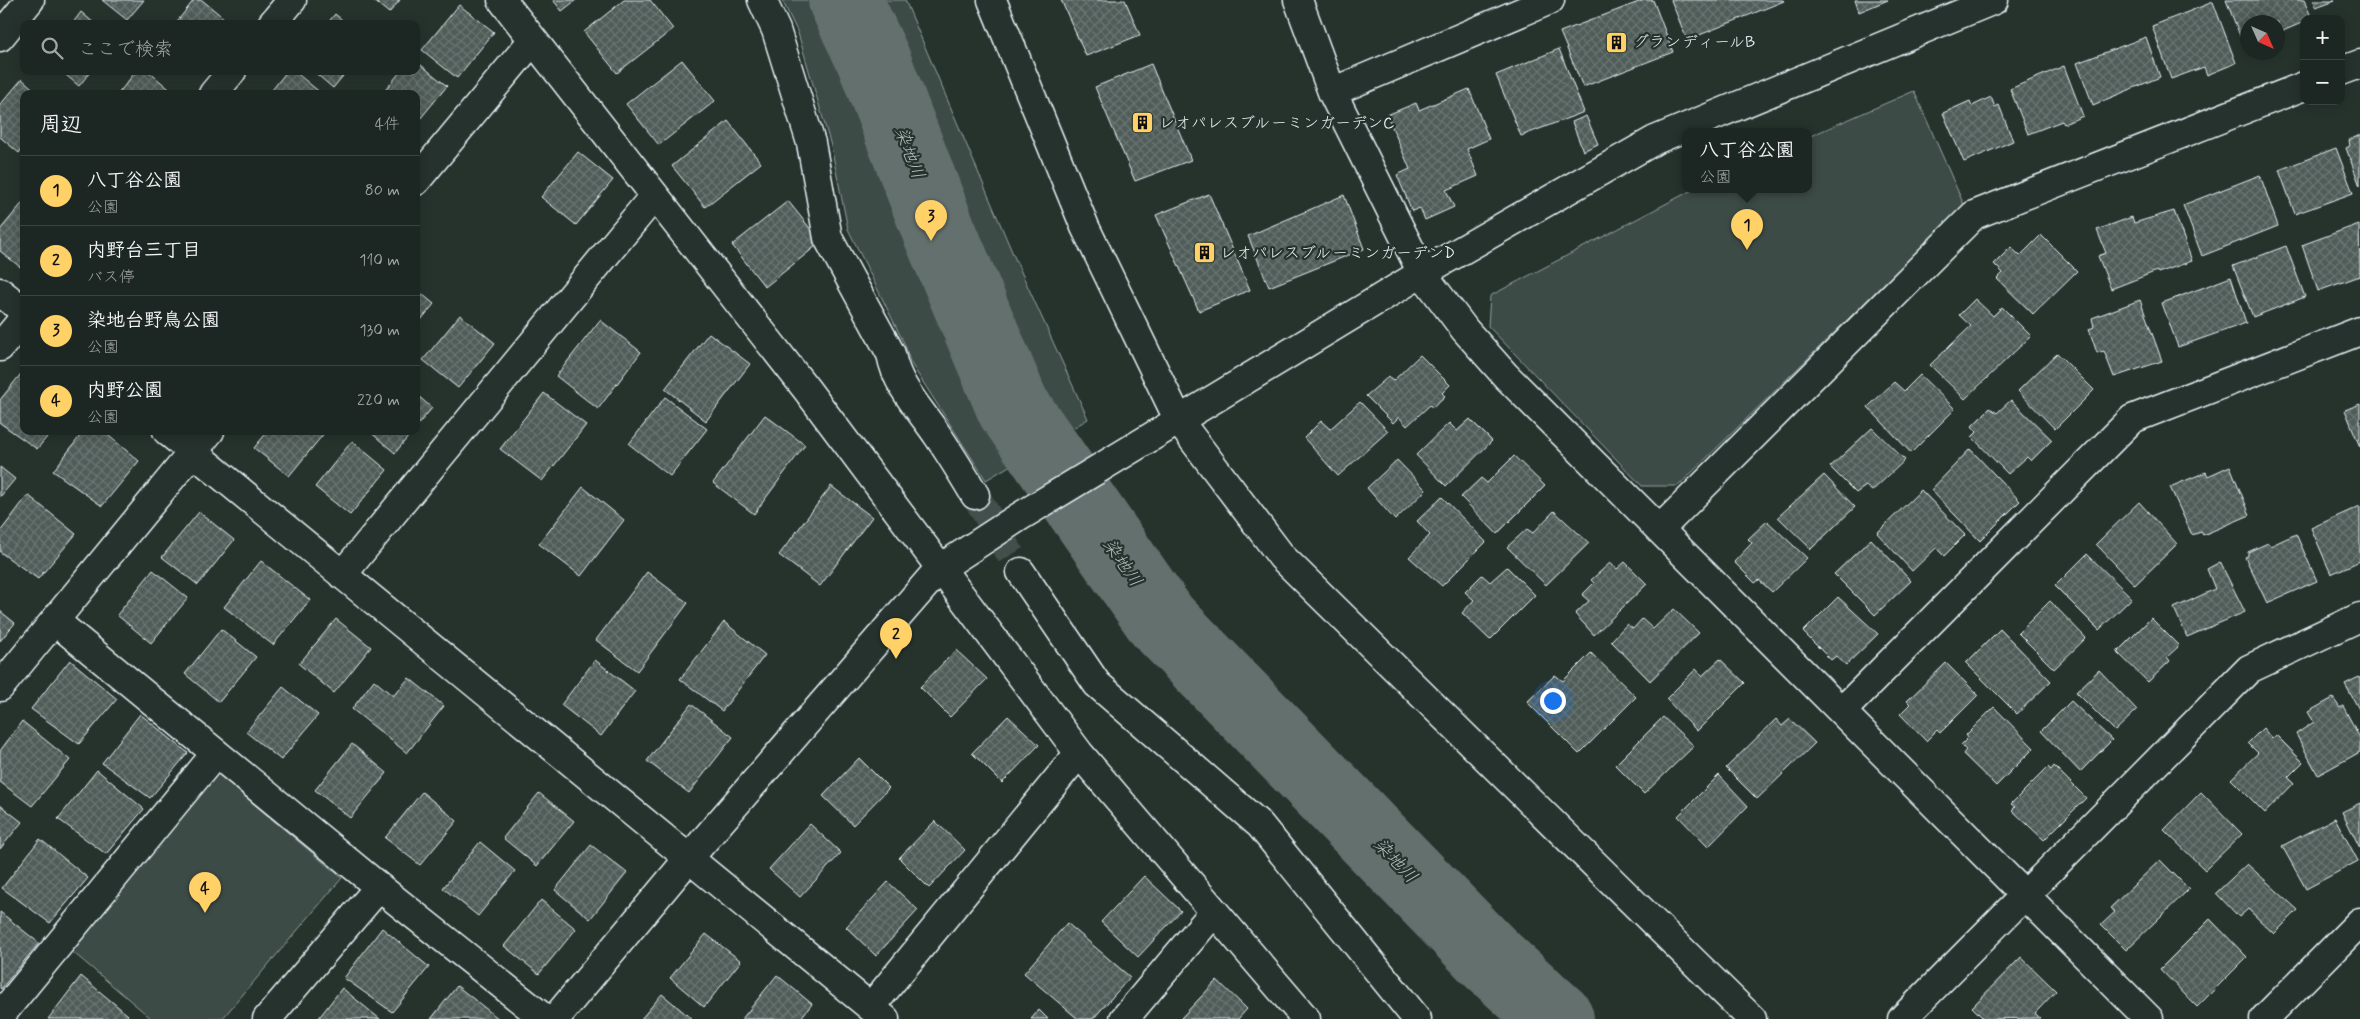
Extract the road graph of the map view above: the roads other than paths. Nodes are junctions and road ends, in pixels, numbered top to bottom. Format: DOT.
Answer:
graph roads {
  1 [pos="30,0"];
  2 [pos="292,0"];
  3 [pos="502,0"];
  4 [pos="762,0"];
  5 [pos="992,0"];
  6 [pos="1298,0"];
  7 [pos="1550,0"];
  8 [pos="1994,0"];
  9 [pos="275,20"];
  10 [pos="0,37"];
  11 [pos="533,40"];
  12 [pos="2360,64"];
  13 [pos="2345,70"];
  14 [pos="229,75"];
  15 [pos="2300,88"];
  16 [pos="216,90"];
  17 [pos="1332,92"];
  18 [pos="1684,128"];
  19 [pos="1682,129"];
  20 [pos="420,176"];
  21 [pos="654,196"];
  22 [pos="1422,273"];
  23 [pos="0,292"];
  24 [pos="20,308"];
  25 [pos="20,323"];
  26 [pos="2360,331"];
  27 [pos="0,347"];
  28 [pos="1179,422"];
  29 [pos="172,435"];
  30 [pos="207,435"];
  31 [pos="192,453"];
  32 [pos="975,495"];
  33 [pos="1660,529"];
  34 [pos="939,569"];
  35 [pos="1021,572"];
  36 [pos="342,574"];
  37 [pos="2360,617"];
  38 [pos="55,621"];
  39 [pos="0,687"];
  40 [pos="1842,711"];
  41 [pos="216,753"];
  42 [pos="1079,753"];
  43 [pos="689,858"];
  44 [pos="379,887"];
  45 [pos="2024,894"];
  46 [pos="1213,913"];
  47 [pos="2360,922"];
  48 [pos="878,1013"];
  49 [pos="0,1016"];
  50 [pos="267,1019"];
  51 [pos="545,1019"];
  52 [pos="555,1019"];
  53 [pos="1124,1019"];
  54 [pos="1306,1019"];
  55 [pos="1417,1019"];
  56 [pos="1752,1019"];
  57 [pos="1902,1019"];
  58 [pos="2149,1019"];
  59 [pos="2264,1019"];
  1 -- 10 [label="street"];
  2 -- 9 [label="street"];
  3 -- 11 [label="street"];
  4 -- 32 [label="street"];
  5 -- 28 [label="street"];
  6 -- 17 [label="street"];
  7 -- 17 [label="street"];
  8 -- 18 [label="street"];
  11 -- 20 [label="street"];
  11 -- 21 [label="street"];
  12 -- 13 [label="street"];
  14 -- 16 [label="street"];
  15 -- 33 [label="street"];
  17 -- 22 [label="street"];
  19 -- 22 [label="street"];
  21 -- 34 [label="street"];
  21 -- 36 [label="street"];
  22 -- 28 [label="street"];
  22 -- 33 [label="street"];
  23 -- 24 [label="street"];
  25 -- 27 [label="street"];
  26 -- 40 [label="street"];
  28 -- 34 [label="street"];
  28 -- 56 [label="street"];
  29 -- 31 [label="street"];
  30 -- 31 [label="street"];
  31 -- 36 [label="street"];
  31 -- 38 [label="street"];
  33 -- 40 [label="street"];
  34 -- 42 [label="street"];
  34 -- 43 [label="street"];
  35 -- 55 [label="street"];
  36 -- 43 [label="street"];
  37 -- 45 [label="street"];
  38 -- 39 [label="street"];
  38 -- 41 [label="street"];
  40 -- 45 [label="street"];
  41 -- 44 [label="street"];
  41 -- 49 [label="street"];
  42 -- 46 [label="street"];
  42 -- 48 [label="street"];
  43 -- 48 [label="street"];
  43 -- 52 [label="street"];
  44 -- 50 [label="street"];
  44 -- 51 [label="street"];
  45 -- 57 [label="street"];
  45 -- 58 [label="street"];
  46 -- 53 [label="street"];
  46 -- 54 [label="street"];
  47 -- 59 [label="street"];
}
